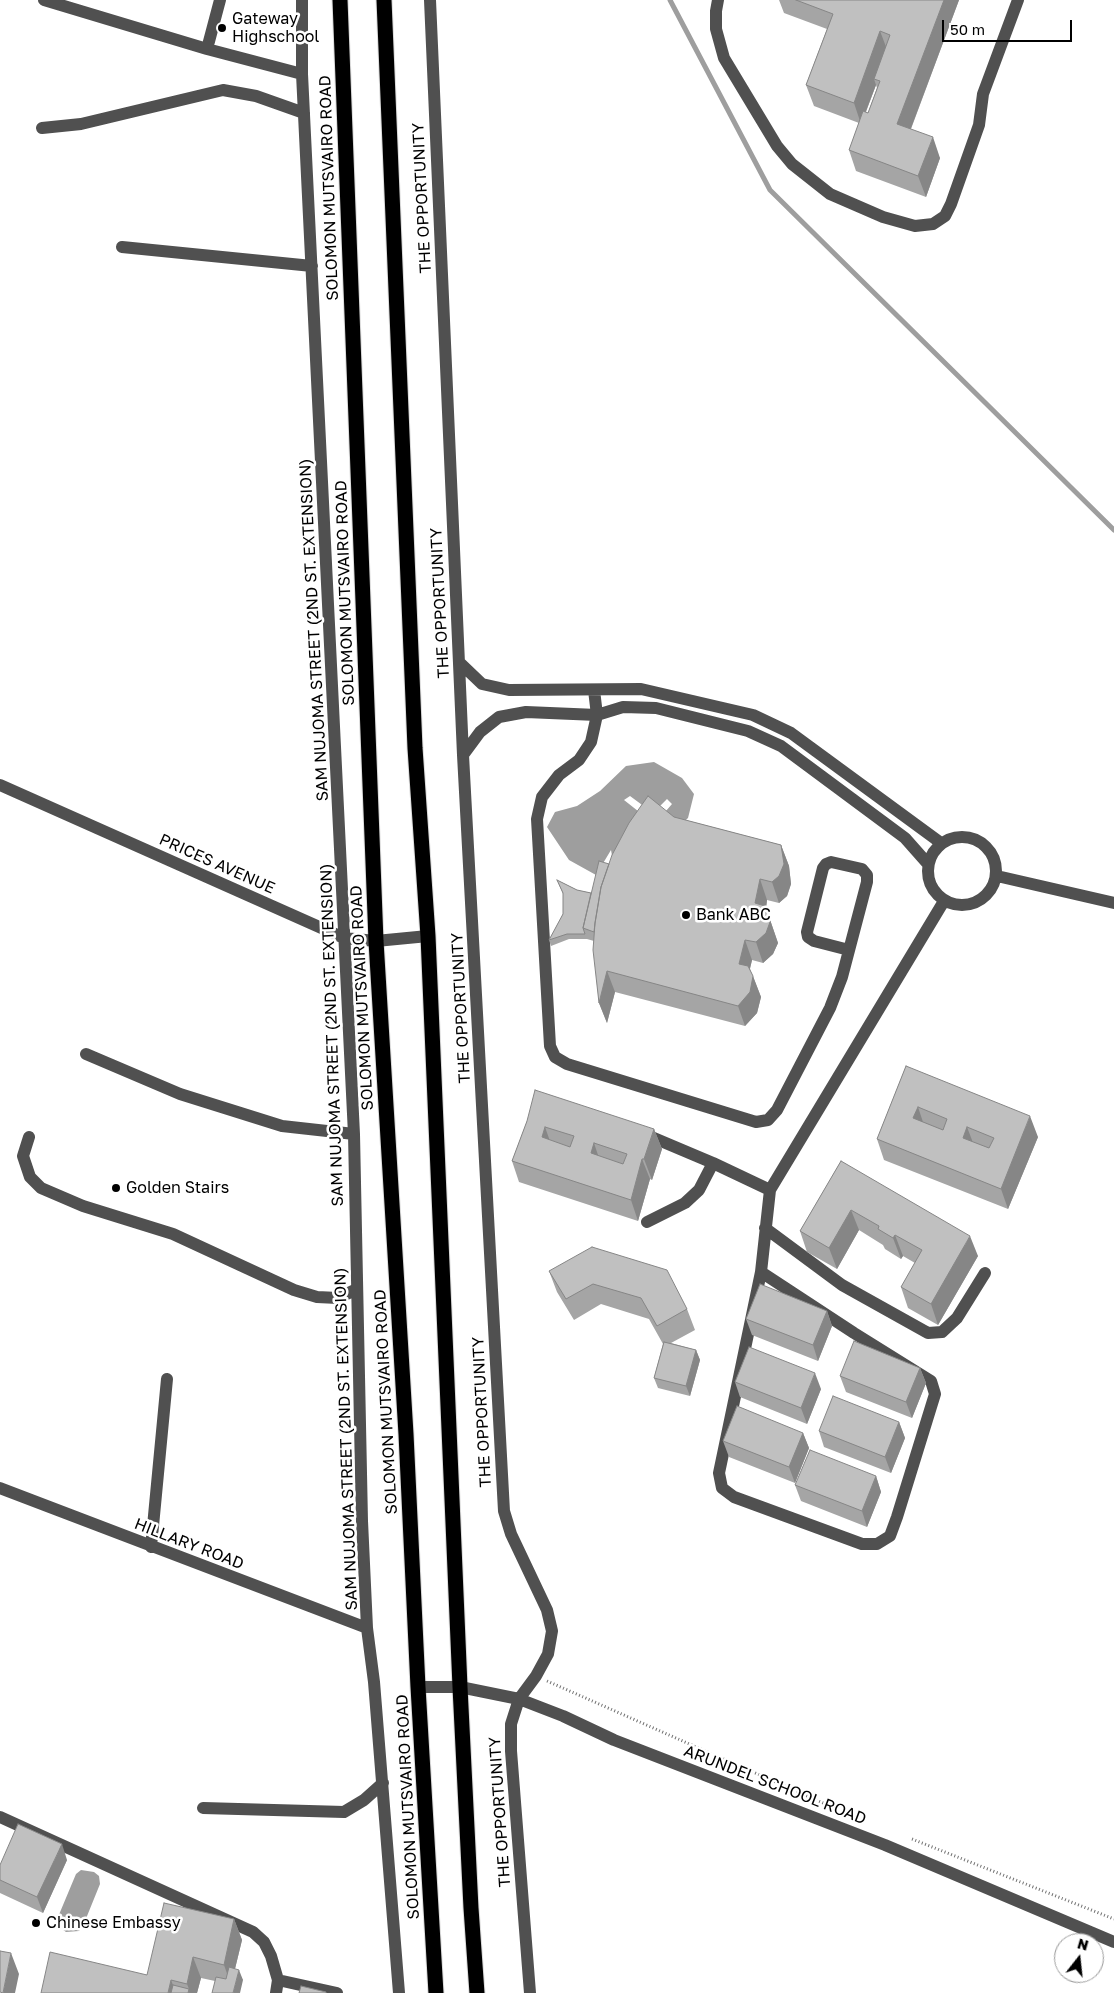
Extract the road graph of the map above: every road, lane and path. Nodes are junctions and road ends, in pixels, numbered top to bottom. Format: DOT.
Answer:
graph roads {
  1 [pos="44,0"];
  2 [pos="220,0"];
  3 [pos="302,0"];
  4 [pos="340,0"];
  5 [pos="384,0"];
  6 [pos="430,0"];
  7 [pos="718,0"];
  8 [pos="1018,0"];
  9 [pos="207,49"];
  10 [pos="302,74"];
  11 [pos="304,113"];
  12 [pos="42,128"];
  13 [pos="122,247"];
  14 [pos="312,266"];
  15 [pos="459,662"];
  16 [pos="594,690"];
  17 [pos="597,715"];
  18 [pos="463,755"];
  19 [pos="0,785"];
  20 [pos="941,843"];
  21 [pos="928,864"];
  22 [pos="997,876"];
  23 [pos="944,901"];
  24 [pos="1114,903"];
  25 [pos="428,936"];
  26 [pos="344,938"];
  27 [pos="376,941"];
  28 [pos="849,950"];
  29 [pos="86,1054"];
  30 [pos="632,1128"];
  31 [pos="354,1134"];
  32 [pos="29,1138"];
  33 [pos="713,1163"];
  34 [pos="770,1190"];
  35 [pos="648,1222"];
  36 [pos="765,1228"];
  37 [pos="761,1272"];
  38 [pos="985,1273"];
  39 [pos="357,1289"];
  40 [pos="167,1380"];
  41 [pos="0,1488"];
  42 [pos="151,1547"];
  43 [pos="367,1628"];
  44 [pos="536,1676"];
  45 [pos="418,1687"];
  46 [pos="460,1687"];
  47 [pos="519,1699"];
  48 [pos="383,1783"];
  49 [pos="203,1808"];
  50 [pos="840,1810"];
  51 [pos="0,1817"];
  52 [pos="904,1835"];
  53 [pos="1114,1919"];
  54 [pos="1114,1942"];
  55 [pos="278,1980"];
  56 [pos="276,1993"];
  57 [pos="338,1993"];
  58 [pos="399,1993"];
  59 [pos="436,1993"];
  60 [pos="477,1993"];
  61 [pos="530,1993"];
  1 -- 9 [label="street"];
  2 -- 9 [label="street"];
  3 -- 10 [label="street, SAM NUJOMA STREET (2ND ST. EXTENSION)"];
  4 -- 27 [label="highway, SOLOMON MUTSVAIRO ROAD"];
  5 -- 25 [label="highway"];
  6 -- 15 [label="street, THE OPPORTUNITY"];
  7 -- 8 [label="street"];
  9 -- 10 [label="street"];
  10 -- 11 [label="street, SAM NUJOMA STREET (2ND ST. EXTENSION)"];
  11 -- 12 [label="street"];
  11 -- 14 [label="street, SAM NUJOMA STREET (2ND ST. EXTENSION)"];
  13 -- 14 [label="street"];
  14 -- 26 [label="street, SAM NUJOMA STREET (2ND ST. EXTENSION)"];
  15 -- 16 [label="street"];
  15 -- 18 [label="street, THE OPPORTUNITY"];
  16 -- 17 [label="street"];
  16 -- 20 [label="street"];
  17 -- 18 [label="street"];
  17 -- 21 [label="street"];
  17 -- 28 [label="street"];
  18 -- 44 [label="street, THE OPPORTUNITY"];
  19 -- 26 [label="street, PRICES AVENUE"];
  20 -- 21 [label="street"];
  20 -- 22 [label="street"];
  21 -- 23 [label="street"];
  22 -- 23 [label="street"];
  22 -- 24 [label="street"];
  23 -- 34 [label="street"];
  25 -- 27 [label="street, PRICES AVENUE"];
  25 -- 46 [label="highway"];
  26 -- 27 [label="street, PRICES AVENUE"];
  26 -- 31 [label="street, SAM NUJOMA STREET (2ND ST. EXTENSION)"];
  27 -- 45 [label="highway, SOLOMON MUTSVAIRO ROAD"];
  28 -- 28 [label="street"];
  29 -- 31 [label="street"];
  30 -- 33 [label="street"];
  31 -- 39 [label="street, SAM NUJOMA STREET (2ND ST. EXTENSION)"];
  32 -- 39 [label="street"];
  33 -- 34 [label="street"];
  33 -- 35 [label="street"];
  34 -- 36 [label="street"];
  36 -- 37 [label="street"];
  36 -- 38 [label="street"];
  37 -- 37 [label="street"];
  39 -- 43 [label="street, SAM NUJOMA STREET (2ND ST. EXTENSION)"];
  40 -- 42 [label="street"];
  41 -- 42 [label="street, HILLARY ROAD"];
  42 -- 43 [label="street, HILLARY ROAD"];
  43 -- 48 [label="street, SAM NUJOMA STREET (2ND ST. EXTENSION)"];
  44 -- 47 [label="street, THE OPPORTUNITY"];
  44 -- 50 [label="path"];
  45 -- 46 [label="street, ARUNDEL SCHOOL ROAD"];
  45 -- 59 [label="highway, SOLOMON MUTSVAIRO ROAD"];
  46 -- 47 [label="street, ARUNDEL SCHOOL ROAD"];
  46 -- 60 [label="highway"];
  47 -- 54 [label="street, ARUNDEL SCHOOL ROAD"];
  47 -- 61 [label="street, THE OPPORTUNITY"];
  48 -- 49 [label="street"];
  48 -- 58 [label="street, SAM NUJOMA STREET (2ND ST. EXTENSION)"];
  51 -- 55 [label="street"];
  52 -- 53 [label="path"];
  55 -- 56 [label="street"];
  55 -- 57 [label="street"];
}
